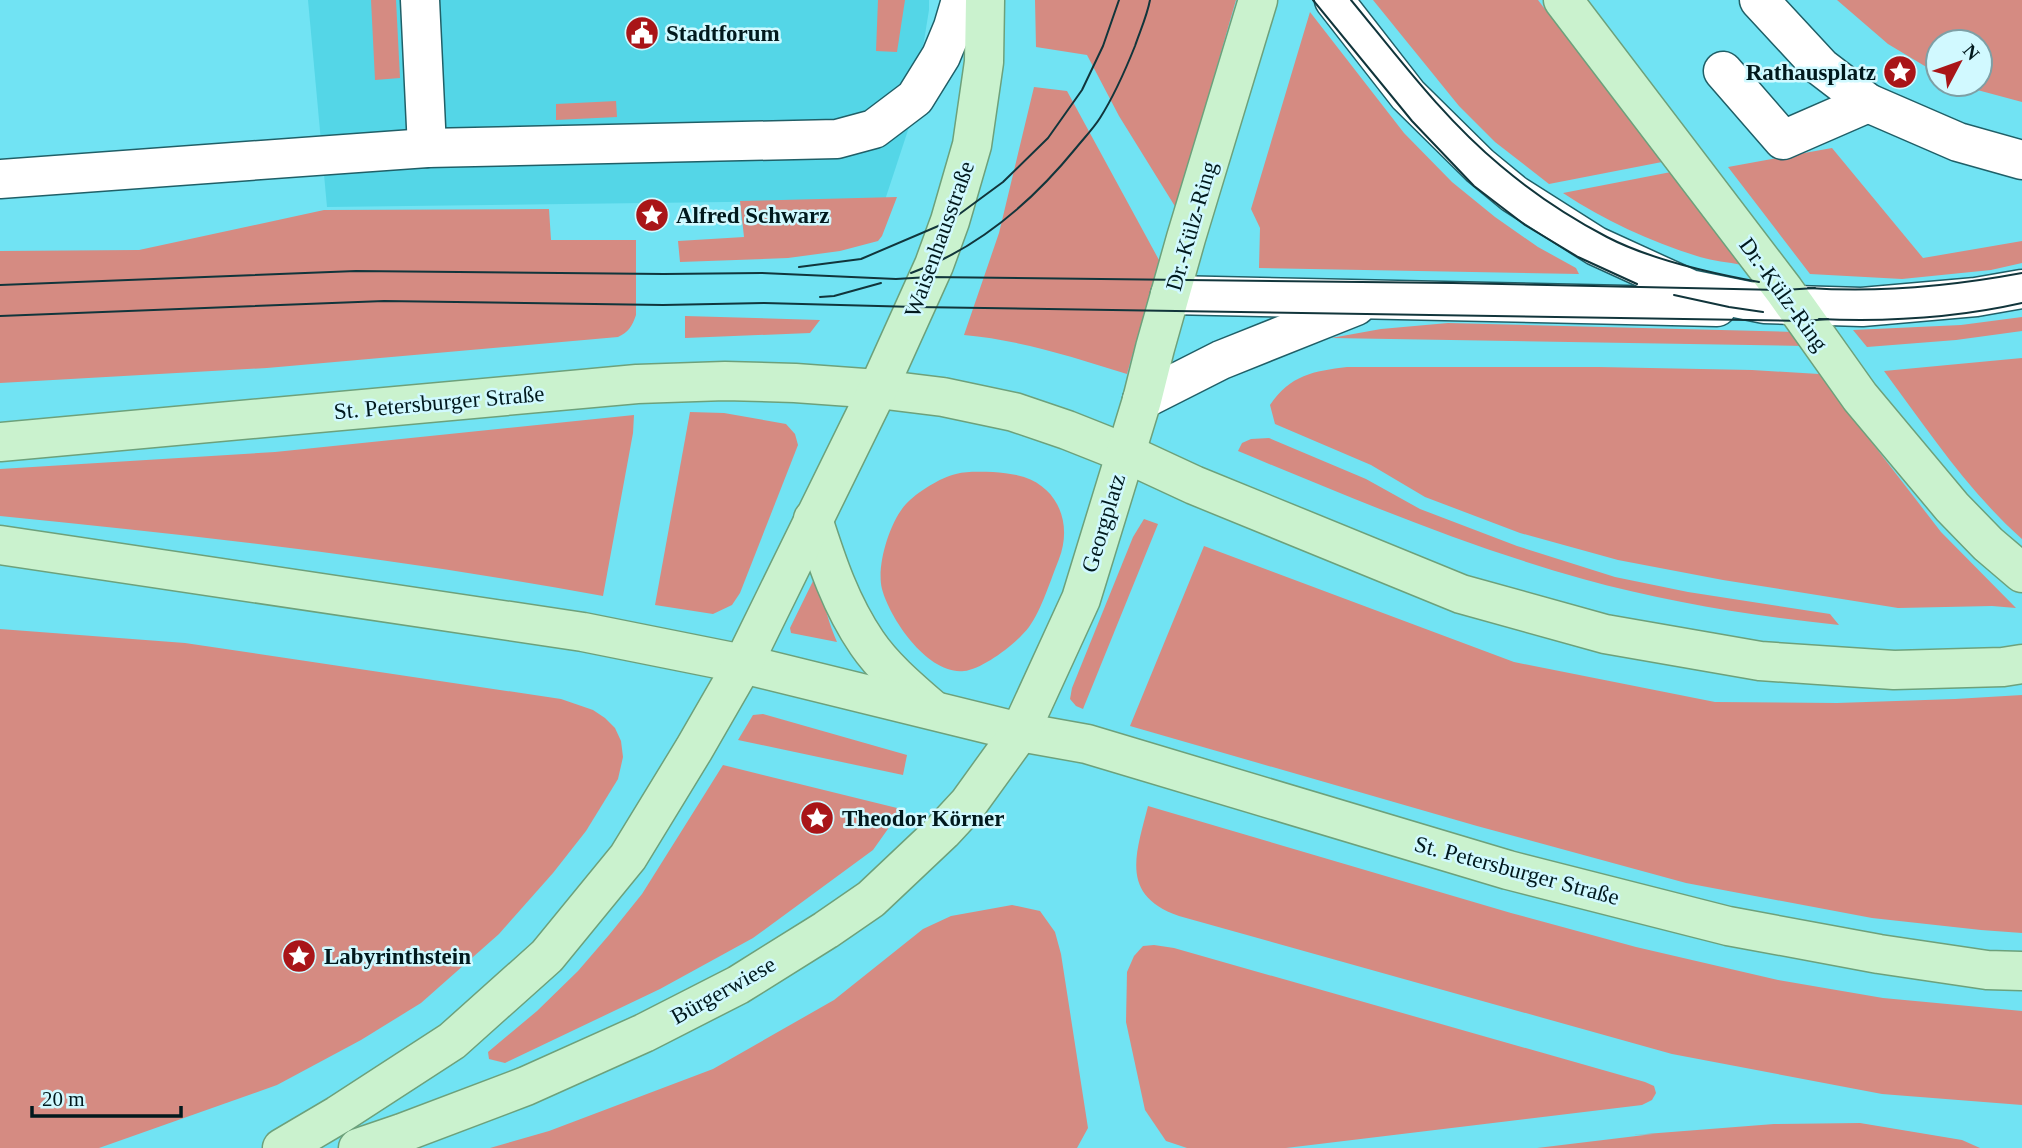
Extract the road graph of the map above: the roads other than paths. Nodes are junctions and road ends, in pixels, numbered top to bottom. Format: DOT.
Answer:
graph roads {
  1 [pos="420,0"];
  2 [pos="961,0"];
  3 [pos="985,0"];
  4 [pos="1258,0"];
  5 [pos="1334,0"];
  6 [pos="1563,0"];
  7 [pos="1759,0"];
  8 [pos="1723,71"];
  9 [pos="1868,103"];
  10 [pos="427,148"];
  11 [pos="2022,160"];
  12 [pos="0,180"];
  13 [pos="2022,289"];
  14 [pos="1170,295"];
  15 [pos="1371,300"];
  16 [pos="1779,304"];
  17 [pos="878,389"];
  18 [pos="1142,400"];
  19 [pos="0,442"];
  20 [pos="1125,453"];
  21 [pos="813,519"];
  22 [pos="0,545"];
  23 [pos="2022,573"];
  24 [pos="743,664"];
  25 [pos="2022,664"];
  26 [pos="933,711"];
  27 [pos="1020,732"];
  28 [pos="2022,971"];
  29 [pos="282,1148"];
  30 [pos="358,1148"];
  1 -- 10 [label="street"];
  2 -- 10 [label="street"];
  3 -- 17 [label="main road, Waisenhausstraße"];
  4 -- 14 [label="main road, Dr.-Külz-Ring"];
  5 -- 16 [label="street"];
  6 -- 16 [label="main road, Dr.-Külz-Ring"];
  7 -- 9 [label="street"];
  8 -- 9 [label="street"];
  9 -- 11 [label="street"];
  10 -- 12 [label="street"];
  13 -- 16 [label="street"];
  14 -- 15 [label="street"];
  14 -- 18 [label="main road, Dr.-Külz-Ring"];
  15 -- 16 [label="street"];
  15 -- 18 [label="street"];
  16 -- 23 [label="main road, Dr.-Külz-Ring"];
  17 -- 19 [label="main road, St. Petersburger Straße"];
  17 -- 20 [label="main road, Georgplatz"];
  17 -- 21 [label="main road"];
  18 -- 20 [label="main road, Dr.-Külz-Ring"];
  20 -- 25 [label="main road"];
  20 -- 27 [label="main road, Georgplatz"];
  21 -- 24 [label="main road"];
  21 -- 26 [label="main road"];
  22 -- 24 [label="main road"];
  24 -- 26 [label="main road"];
  24 -- 29 [label="main road"];
  26 -- 27 [label="main road"];
  27 -- 28 [label="main road, St. Petersburger Straße"];
  27 -- 30 [label="main road, Bürgerwiese"];
}
